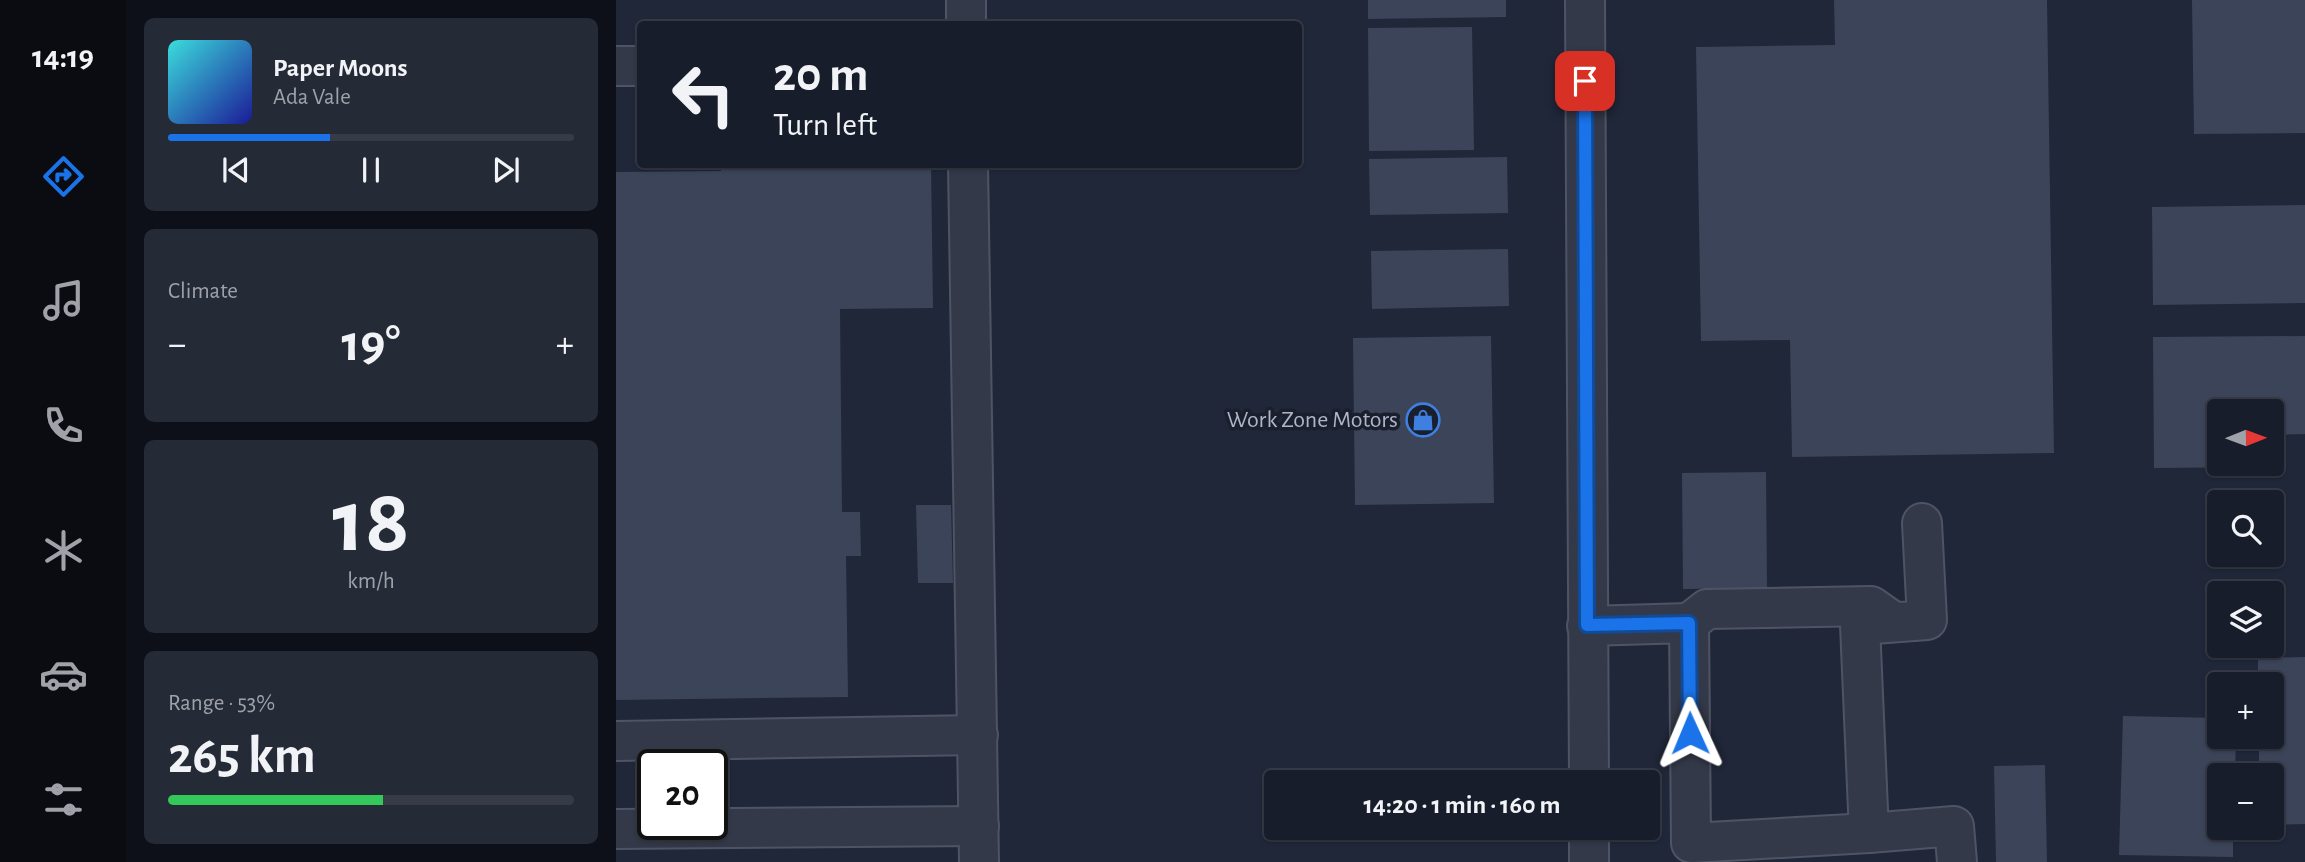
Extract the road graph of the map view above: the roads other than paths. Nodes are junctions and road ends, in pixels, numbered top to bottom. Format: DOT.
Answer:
graph roads {
  1 [pos="966,0"];
  2 [pos="1585,0"];
  3 [pos="966,21"];
  4 [pos="616,66"];
  5 [pos="637,66"];
  6 [pos="968,168"];
  7 [pos="1922,523"];
  8 [pos="1689,623"];
  9 [pos="1877,624"];
  10 [pos="1587,625"];
  11 [pos="978,735"];
  12 [pos="616,741"];
  13 [pos="1589,770"];
  14 [pos="616,829"];
  15 [pos="1869,834"];
  16 [pos="1589,840"];
  17 [pos="979,844"];
  18 [pos="1590,862"];
  19 [pos="1957,862"];
  1 -- 3 [label="street"];
  2 -- 10 [label="street"];
  4 -- 5 [label="street"];
  6 -- 11 [label="street"];
  7 -- 9 [label="street"];
  8 -- 9 [label="street"];
  8 -- 10 [label="street"];
  8 -- 15 [label="street"];
  9 -- 15 [label="street"];
  10 -- 13 [label="street"];
  11 -- 12 [label="street"];
  11 -- 17 [label="street"];
  14 -- 17 [label="street"];
  15 -- 19 [label="street"];
  16 -- 18 [label="street"];
}
